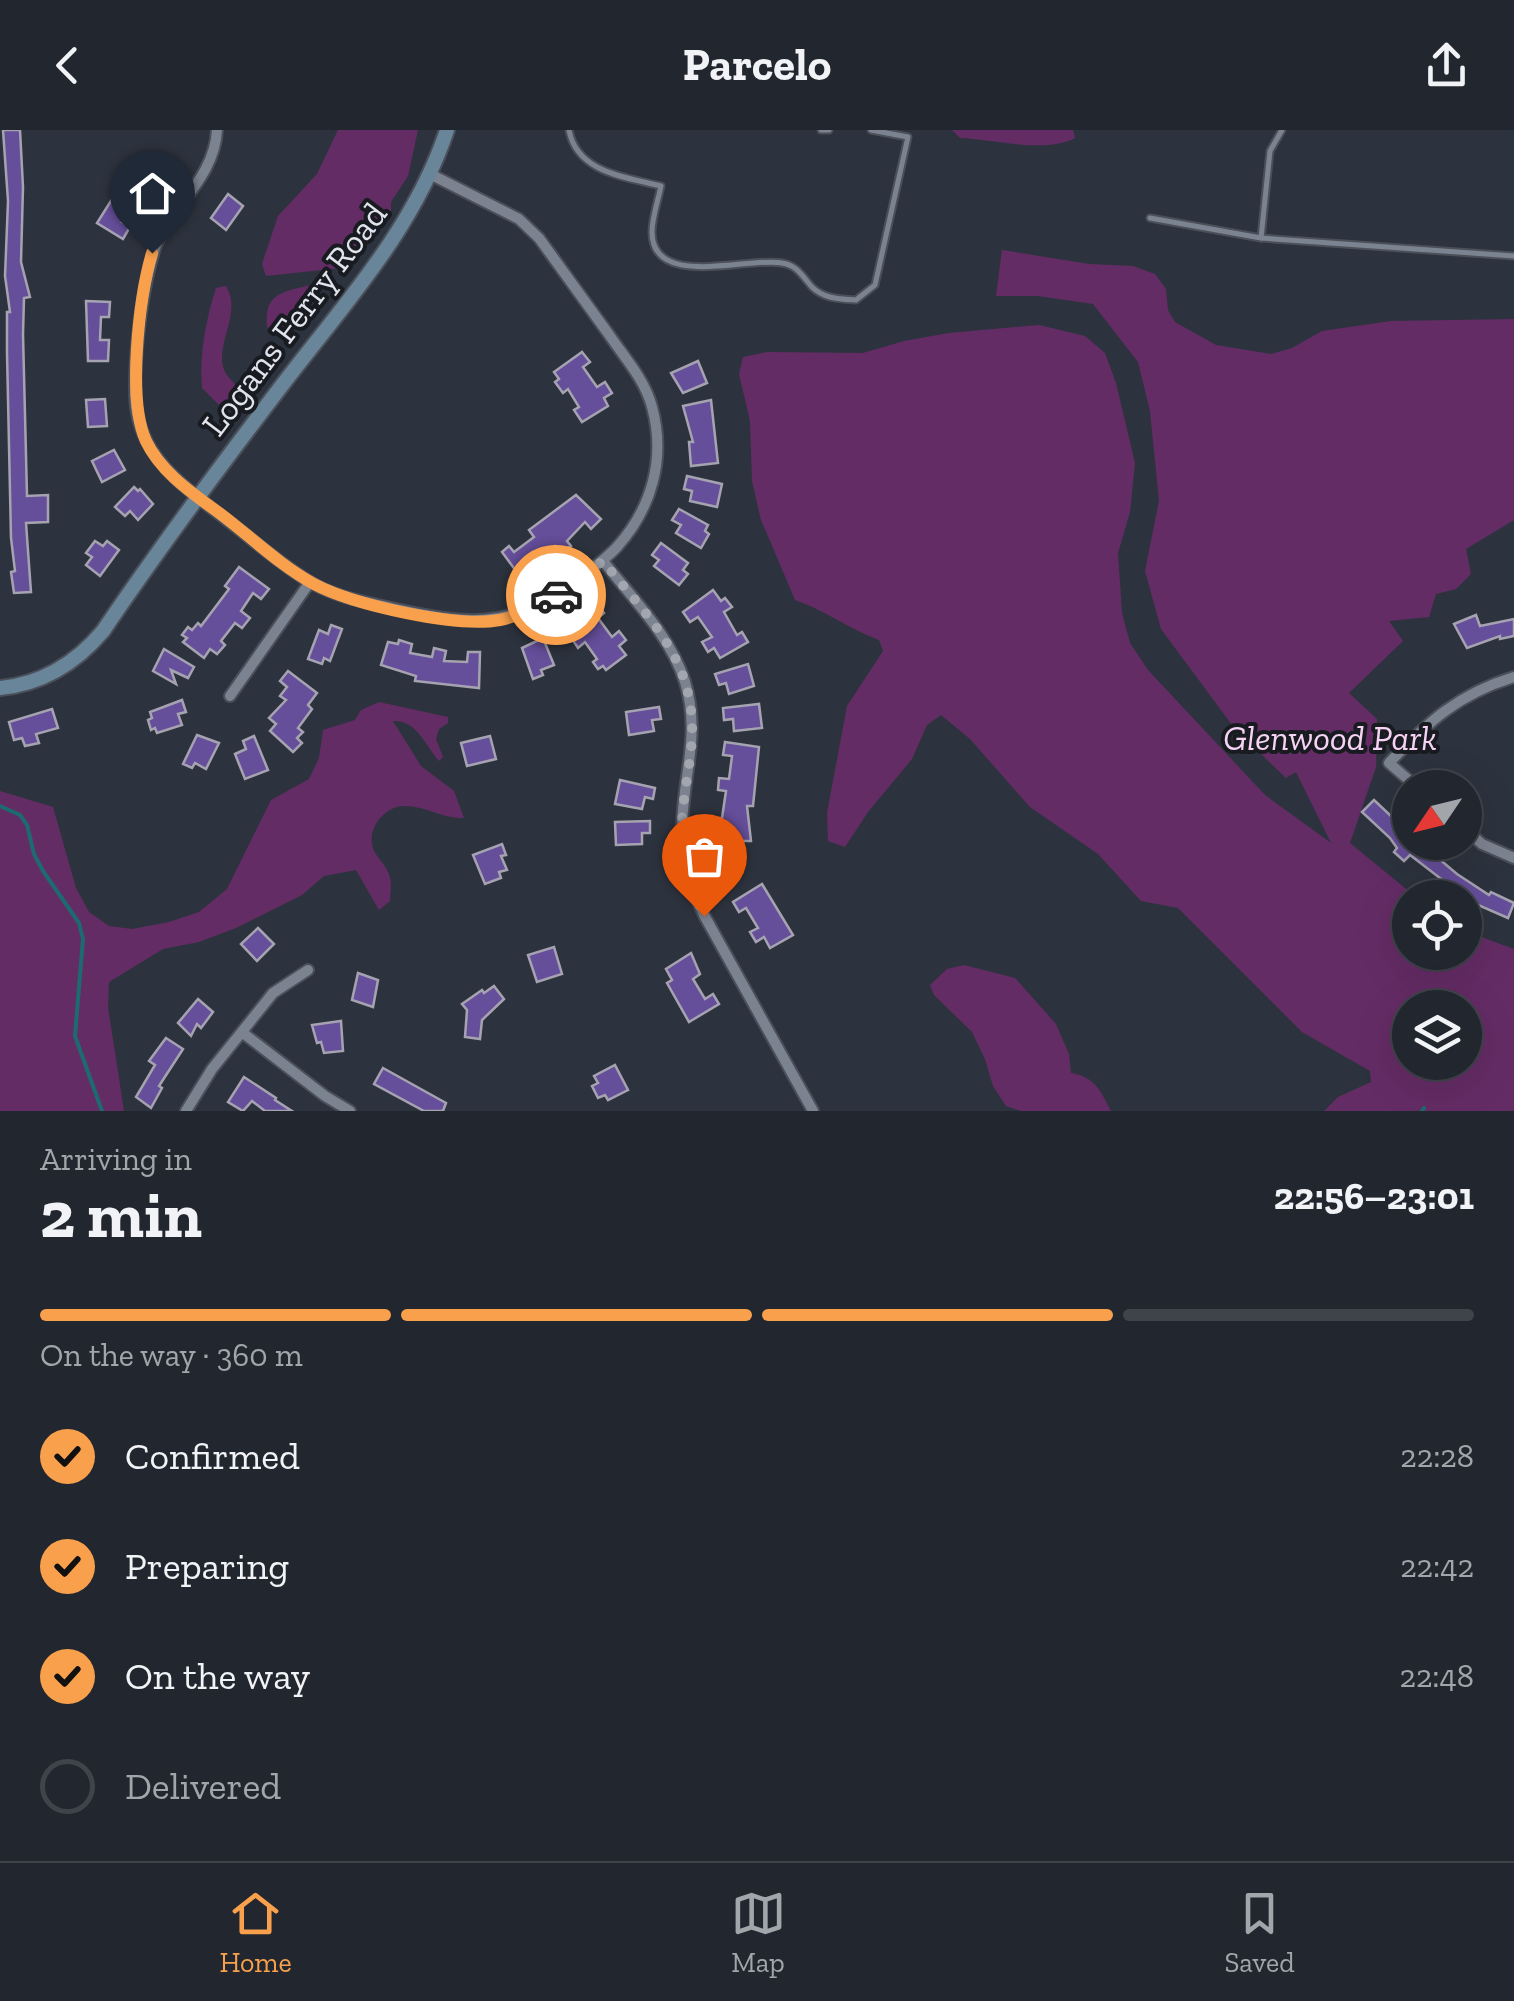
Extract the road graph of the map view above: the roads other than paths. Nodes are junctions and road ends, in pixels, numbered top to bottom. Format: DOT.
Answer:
graph roads {
  1 [pos="217,130"];
  2 [pos="448,130"];
  3 [pos="569,130"];
  4 [pos="870,130"];
  5 [pos="1282,130"];
  6 [pos="430,174"];
  7 [pos="1150,218"];
  8 [pos="1261,238"];
  9 [pos="1514,256"];
  10 [pos="198,497"];
  11 [pos="603,561"];
  12 [pos="310,582"];
  13 [pos="1514,678"];
  14 [pos="0,688"];
  15 [pos="230,696"];
  16 [pos="1397,770"];
  17 [pos="1482,844"];
  18 [pos="1514,858"];
  19 [pos="308,970"];
  20 [pos="243,1033"];
  21 [pos="186,1111"];
  22 [pos="350,1111"];
  23 [pos="813,1111"];
  1 -- 10 [label="street"];
  2 -- 6 [label="street, Logans Ferry Road"];
  3 -- 4 [label="lane"];
  5 -- 8 [label="lane"];
  6 -- 10 [label="street, Logans Ferry Road"];
  6 -- 11 [label="street"];
  7 -- 8 [label="lane"];
  8 -- 9 [label="lane"];
  10 -- 12 [label="street"];
  10 -- 14 [label="street, Logans Ferry Road"];
  11 -- 12 [label="street"];
  11 -- 23 [label="street"];
  12 -- 15 [label="street"];
  13 -- 16 [label="street"];
  17 -- 18 [label="street"];
  19 -- 20 [label="street"];
  20 -- 21 [label="street"];
  20 -- 22 [label="street"];
}
